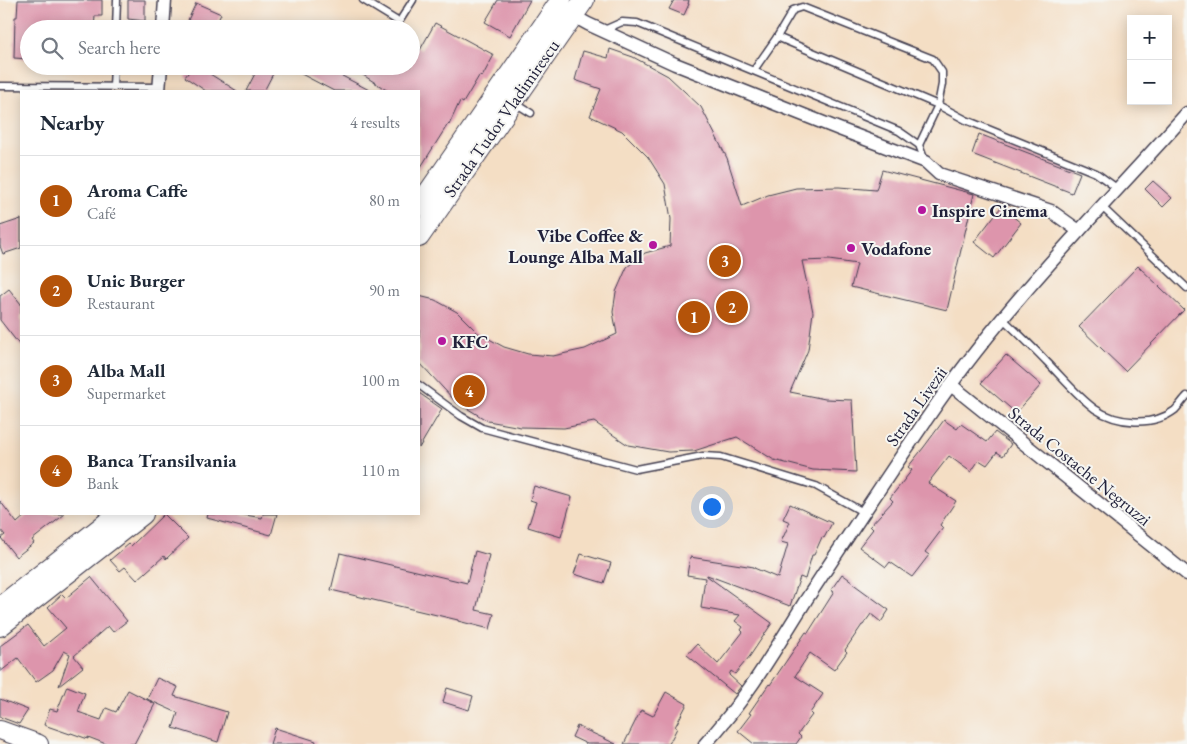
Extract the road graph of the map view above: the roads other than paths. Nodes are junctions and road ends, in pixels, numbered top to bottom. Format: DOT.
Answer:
graph roads {
  1 [pos="117,0"];
  2 [pos="165,0"];
  3 [pos="364,0"];
  4 [pos="413,0"];
  5 [pos="568,6"];
  6 [pos="116,20"];
  7 [pos="164,20"];
  8 [pos="396,20"];
  9 [pos="400,20"];
  10 [pos="603,30"];
  11 [pos="777,38"];
  12 [pos="754,70"];
  13 [pos="114,75"];
  14 [pos="161,75"];
  15 [pos="0,86"];
  16 [pos="113,87"];
  17 [pos="160,89"];
  18 [pos="512,102"];
  19 [pos="938,105"];
  20 [pos="531,113"];
  21 [pos="1187,113"];
  22 [pos="919,145"];
  23 [pos="926,162"];
  24 [pos="1118,189"];
  25 [pos="420,205"];
  26 [pos="1101,206"];
  27 [pos="1079,231"];
  28 [pos="420,236"];
  29 [pos="1187,288"];
  30 [pos="1002,318"];
  31 [pos="951,385"];
  32 [pos="420,386"];
  33 [pos="1187,396"];
  34 [pos="863,512"];
  35 [pos="117,515"];
  36 [pos="142,515"];
  37 [pos="1187,574"];
  38 [pos="0,607"];
  39 [pos="0,626"];
  40 [pos="0,730"];
  41 [pos="39,744"];
  42 [pos="705,744"];
  1 -- 6 [label="lane"];
  2 -- 7 [label="street"];
  3 -- 8 [label="lane"];
  4 -- 9 [label="lane"];
  5 -- 10 [label="street"];
  5 -- 18 [label="main road, Strada Tudor Vladimirescu"];
  5 -- 25 [label="main road, Strada Tudor Vladimirescu"];
  10 -- 12 [label="lane"];
  10 -- 23 [label="street"];
  11 -- 12 [label="lane"];
  11 -- 19 [label="lane"];
  11 -- 19 [label="lane"];
  12 -- 22 [label="lane"];
  13 -- 16 [label="lane"];
  14 -- 17 [label="street"];
  15 -- 16 [label="lane"];
  16 -- 17 [label="lane"];
  18 -- 20 [label="lane"];
  18 -- 28 [label="main road, Strada Tudor Vladimirescu"];
  19 -- 22 [label="lane"];
  19 -- 24 [label="lane"];
  21 -- 24 [label="street, Strada Livezii"];
  22 -- 23 [label="lane"];
  23 -- 27 [label="street"];
  24 -- 26 [label="street, Strada Livezii"];
  26 -- 27 [label="street, Strada Livezii"];
  26 -- 29 [label="lane"];
  27 -- 30 [label="street, Strada Livezii"];
  30 -- 31 [label="street, Strada Livezii"];
  30 -- 33 [label="lane"];
  31 -- 34 [label="street, Strada Livezii"];
  31 -- 37 [label="street, Strada Costache Negruzzi"];
  32 -- 34 [label="lane"];
  34 -- 42 [label="street, Strada Livezii"];
  35 -- 38 [label="main road"];
  36 -- 39 [label="main road"];
  40 -- 41 [label="street"];
}
